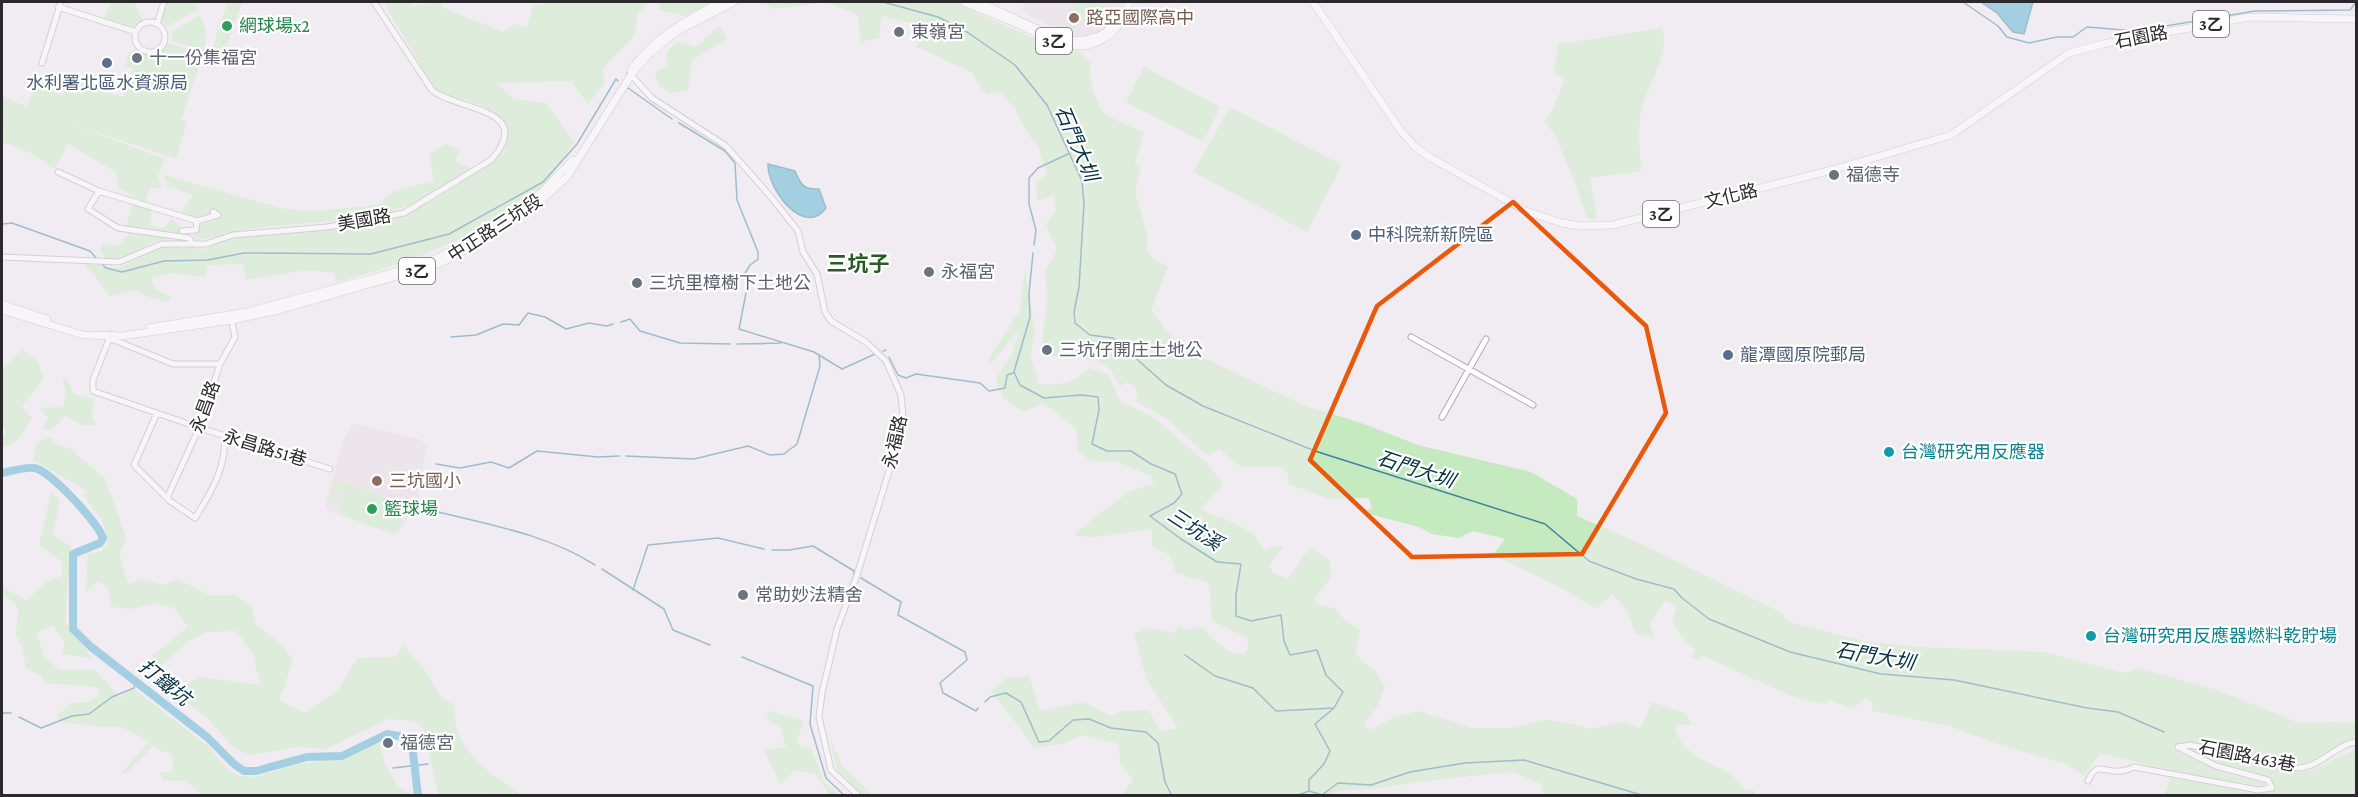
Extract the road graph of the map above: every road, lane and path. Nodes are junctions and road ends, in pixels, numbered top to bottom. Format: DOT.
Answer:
graph roads {
  1 [pos="164,2"];
  2 [pos="374,2"];
  3 [pos="721,2"];
  4 [pos="734,2"];
  5 [pos="964,2"];
  6 [pos="978,2"];
  7 [pos="1126,2"];
  8 [pos="1313,2"];
  9 [pos="60,4"];
  10 [pos="2356,19"];
  11 [pos="157,24"];
  12 [pos="136,32"];
  13 [pos="2069,53"];
  14 [pos="42,63"];
  15 [pos="630,74"];
  16 [pos="58,172"];
  17 [pos="99,191"];
  18 [pos="213,212"];
  19 [pos="196,221"];
  20 [pos="182,231"];
  21 [pos="192,244"];
  22 [pos="2,257"];
  23 [pos="2,304"];
  24 [pos="2,310"];
  25 [pos="232,318"];
  26 [pos="111,336"];
  27 [pos="1411,337"];
  28 [pos="1486,339"];
  29 [pos="220,364"];
  30 [pos="1469,369"];
  31 [pos="1533,405"];
  32 [pos="157,413"];
  33 [pos="1442,417"];
  34 [pos="199,428"];
  35 [pos="224,436"];
  36 [pos="330,469"];
  37 [pos="167,498"];
  38 [pos="2356,742"];
  39 [pos="2088,781"];
  40 [pos="859,795"];
  1 -- 11 [label="street"];
  2 -- 21 [label="street, 美國路"];
  3 -- 15 [label="main road, 中正路三坑段 / 3乙"];
  4 -- 15 [label="main road, 中正路三坑段 / 3乙"];
  5 -- 7 [label="main road, 3乙"];
  6 -- 7 [label="main road, 3乙"];
  8 -- 13 [label="main road, 文化路 / 3乙"];
  9 -- 12 [label="street"];
  9 -- 14 [label="street"];
  10 -- 13 [label="main road, 石園路 / 3乙"];
  11 -- 12 [label="street"];
  11 -- 12 [label="street"];
  15 -- 25 [label="main road, 中正路三坑段 / 3乙"];
  15 -- 40 [label="street, 永福路"];
  16 -- 17 [label="street"];
  17 -- 19 [label="street"];
  17 -- 21 [label="street"];
  18 -- 19 [label="street"];
  19 -- 20 [label="street"];
  21 -- 22 [label="street, 美國路"];
  23 -- 26 [label="main road, 中正路三坑段 / 3乙"];
  24 -- 26 [label="main road, 中正路三坑段 / 3乙"];
  25 -- 26 [label="main road, 中正路三坑段 / 3乙"];
  25 -- 29 [label="street, 永昌路"];
  26 -- 29 [label="street"];
  26 -- 32 [label="street, 永昌路51巷"];
  27 -- 30 [label="street"];
  28 -- 30 [label="street"];
  29 -- 34 [label="street, 永昌路"];
  30 -- 31 [label="street"];
  30 -- 33 [label="street"];
  32 -- 34 [label="street, 永昌路51巷"];
  32 -- 37 [label="street"];
  34 -- 35 [label="street, 永昌路51巷"];
  34 -- 37 [label="street, 永昌路"];
  35 -- 36 [label="street, 永昌路51巷"];
  35 -- 37 [label="street"];
  38 -- 39 [label="street, 石園路463巷"];
}
